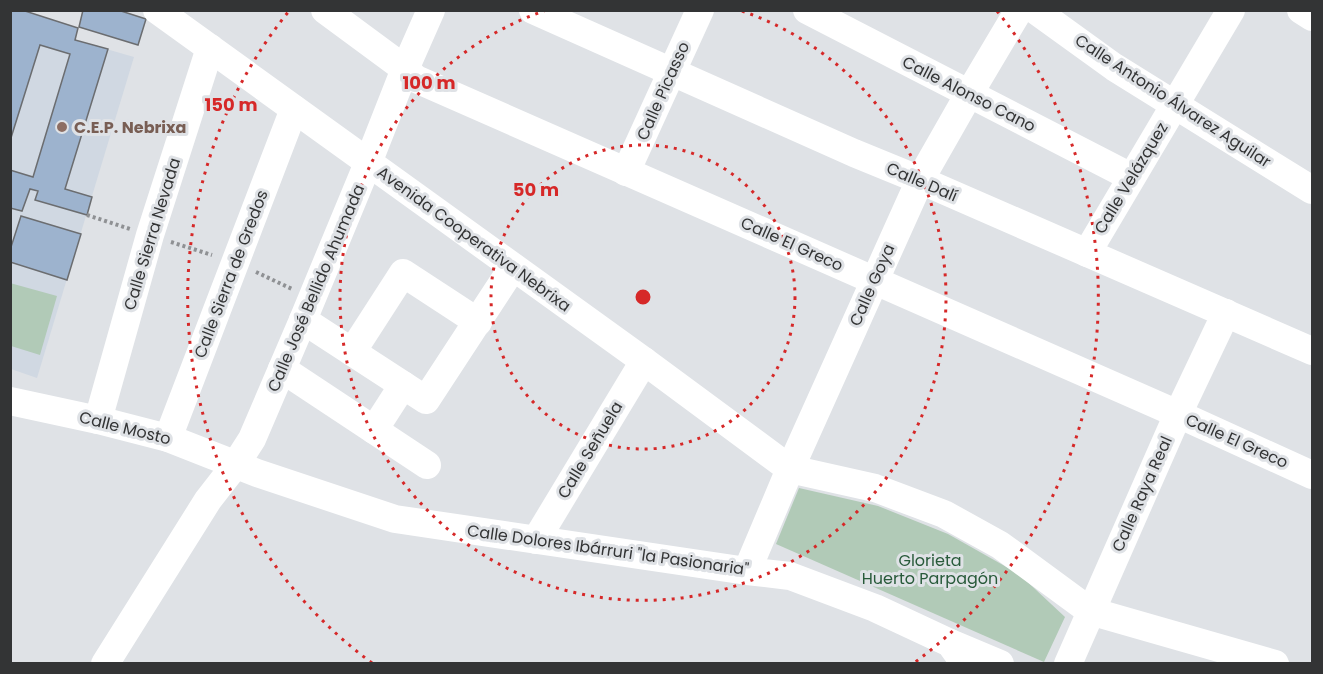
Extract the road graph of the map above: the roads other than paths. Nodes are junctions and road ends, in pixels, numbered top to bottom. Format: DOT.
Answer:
graph roads {
  1 [pos="157,10"];
  2 [pos="325,10"];
  3 [pos="431,10"];
  4 [pos="533,10"];
  5 [pos="700,10"];
  6 [pos="807,10"];
  7 [pos="1019,10"];
  8 [pos="1035,10"];
  9 [pos="1231,10"];
  10 [pos="1300,10"];
  11 [pos="1312,17"];
  12 [pos="210,48"];
  13 [pos="405,69"];
  14 [pos="671,71"];
  15 [pos="969,93"];
  16 [pos="1175,105"];
  17 [pos="294,109"];
  18 [pos="368,163"];
  19 [pos="626,172"];
  20 [pos="1131,177"];
  21 [pos="920,180"];
  22 [pos="1312,190"];
  23 [pos="1086,253"];
  24 [pos="513,267"];
  25 [pos="874,280"];
  26 [pos="1226,313"];
  27 [pos="303,320"];
  28 [pos="478,322"];
  29 [pos="1312,351"];
  30 [pos="352,352"];
  31 [pos="644,361"];
  32 [pos="282,369"];
  33 [pos="415,392"];
  34 [pos="10,401"];
  35 [pos="1178,414"];
  36 [pos="98,420"];
  37 [pos="374,430"];
  38 [pos="168,438"];
  39 [pos="236,464"];
  40 [pos="427,465"];
  41 [pos="790,469"];
  42 [pos="1312,475"];
  43 [pos="536,540"];
  44 [pos="747,571"];
  45 [pos="1090,611"];
  46 [pos="958,653"];
  47 [pos="1239,658"];
  48 [pos="105,663"];
  49 [pos="1000,663"];
  50 [pos="1068,663"];
  51 [pos="1275,663"];
  1 -- 12 [label="street, Avenida Cooperativa Nebrixa"];
  2 -- 13 [label="street, Calle El Greco"];
  3 -- 13 [label="street, Calle José Bellido Ahumada"];
  4 -- 14 [label="street, Calle Dalí"];
  5 -- 14 [label="street, Calle Picasso"];
  6 -- 15 [label="street, Calle Alonso Cano"];
  7 -- 15 [label="street, Calle Goya"];
  8 -- 16 [label="street, Calle Antonio Álvarez Aguilar"];
  9 -- 16 [label="street, Calle Velázquez"];
  10 -- 11 [label="street"];
  12 -- 17 [label="street, Avenida Cooperativa Nebrixa"];
  12 -- 36 [label="street, Calle Sierra Nevada"];
  13 -- 18 [label="street, Calle José Bellido Ahumada"];
  13 -- 19 [label="street, Calle El Greco"];
  14 -- 19 [label="street, Calle Picasso"];
  14 -- 21 [label="street, Calle Dalí"];
  15 -- 20 [label="street, Calle Alonso Cano"];
  15 -- 21 [label="street, Calle Goya"];
  16 -- 20 [label="street, Calle Velázquez"];
  16 -- 22 [label="street, Calle Antonio Álvarez Aguilar"];
  17 -- 18 [label="street, Avenida Cooperativa Nebrixa"];
  17 -- 38 [label="street, Calle Sierra de Gredos"];
  18 -- 24 [label="street, Avenida Cooperativa Nebrixa"];
  18 -- 27 [label="street, Calle José Bellido Ahumada"];
  19 -- 25 [label="street, Calle El Greco"];
  20 -- 23 [label="street, Calle Velázquez"];
  21 -- 23 [label="street, Calle Dalí"];
  21 -- 25 [label="street, Calle Goya"];
  23 -- 26 [label="street, Calle Dalí"];
  24 -- 28 [label="street"];
  24 -- 31 [label="street, Avenida Cooperativa Nebrixa"];
  25 -- 35 [label="street, Calle El Greco"];
  25 -- 41 [label="street, Calle Goya"];
  26 -- 29 [label="street, Calle Dalí"];
  26 -- 35 [label="street, Calle Raya Real"];
  27 -- 30 [label="street"];
  27 -- 32 [label="street, Calle José Bellido Ahumada"];
  28 -- 30 [label="street"];
  28 -- 33 [label="street"];
  30 -- 33 [label="street"];
  31 -- 41 [label="street, Avenida Cooperativa Nebrixa"];
  31 -- 43 [label="street, Calle Señuela"];
  32 -- 37 [label="street"];
  32 -- 39 [label="street, Calle José Bellido Ahumada"];
  33 -- 37 [label="street"];
  34 -- 36 [label="street, Calle Mosto"];
  35 -- 42 [label="street, Calle El Greco"];
  35 -- 45 [label="street, Calle Raya Real"];
  36 -- 38 [label="street, Calle Mosto"];
  37 -- 40 [label="street"];
  38 -- 39 [label="street, Calle Mosto"];
  39 -- 43 [label="street, Calle Dolores Ibárruri \"la Pasionaria\""];
  39 -- 48 [label="street, Calle José Bellido Ahumada"];
  41 -- 44 [label="street, Calle Goya"];
  41 -- 45 [label="street"];
  43 -- 44 [label="street, Calle Dolores Ibárruri \"la Pasionaria\""];
  44 -- 46 [label="street, Calle Dolores Ibárruri \"la Pasionaria\""];
  45 -- 47 [label="street"];
  45 -- 50 [label="street"];
  46 -- 49 [label="street"];
  47 -- 51 [label="street"];
}
